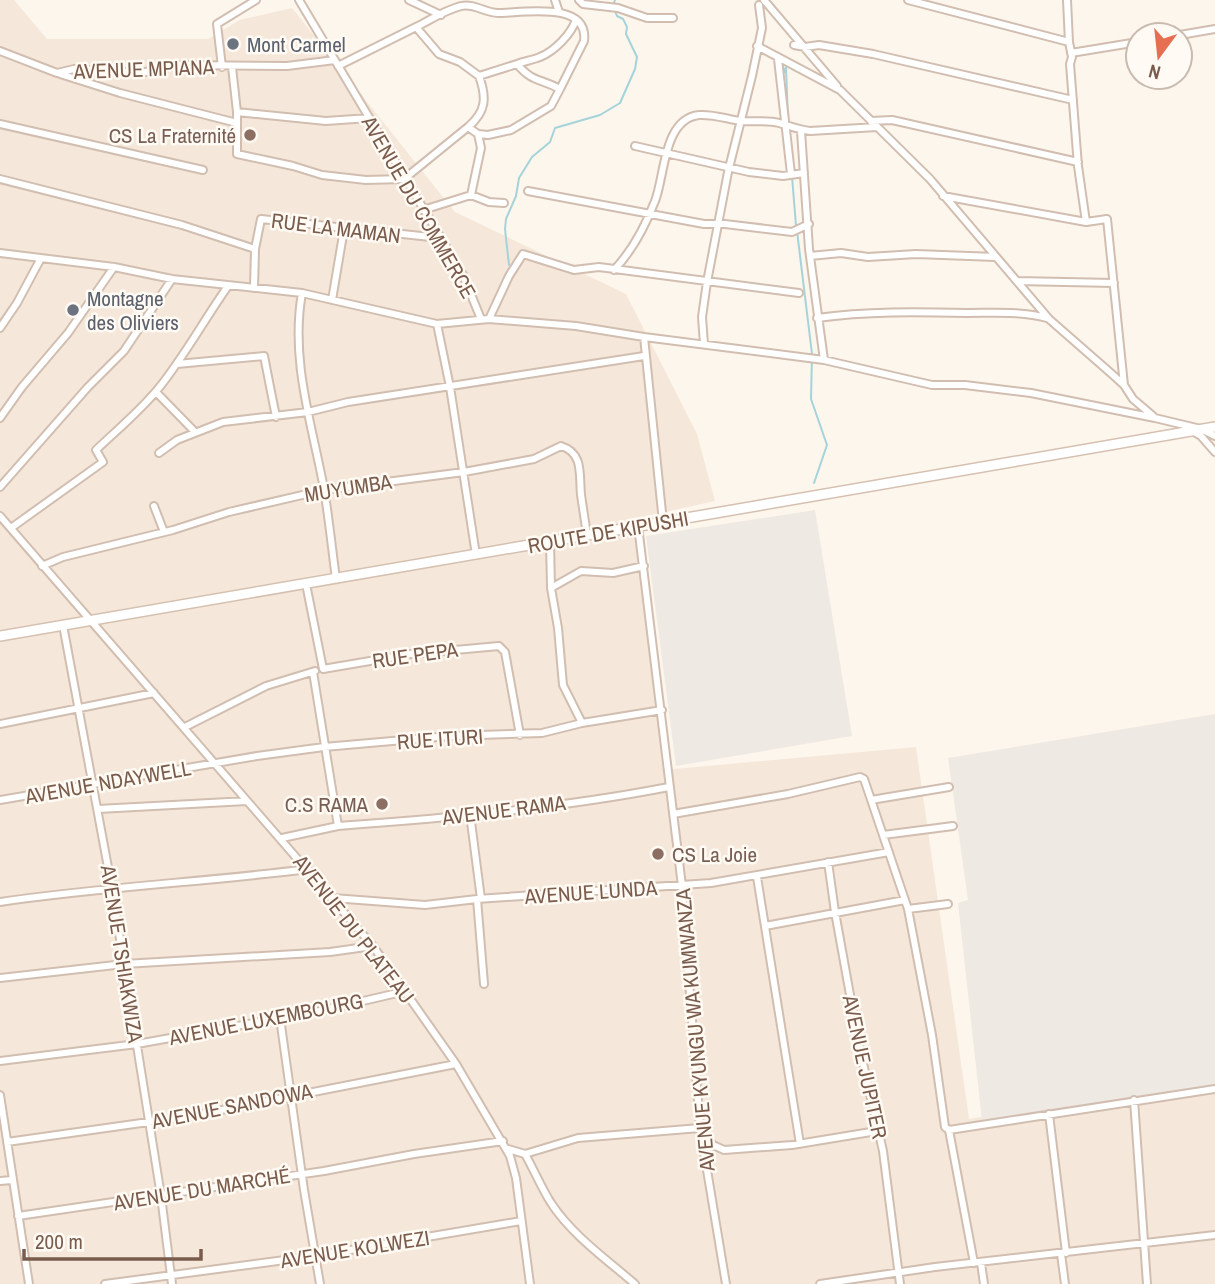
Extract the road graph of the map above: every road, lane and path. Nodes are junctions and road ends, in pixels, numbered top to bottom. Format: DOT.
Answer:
graph roads {
  1 [pos="256,0"];
  2 [pos="299,0"];
  3 [pos="409,0"];
  4 [pos="555,0"];
  5 [pos="579,0"];
  6 [pos="908,0"];
  7 [pos="1067,0"];
  8 [pos="761,3"];
  9 [pos="559,12"];
  10 [pos="441,15"];
  11 [pos="673,18"];
  12 [pos="576,20"];
  13 [pos="416,27"];
  14 [pos="1215,29"];
  15 [pos="1194,33"];
  16 [pos="1069,42"];
  17 [pos="1124,44"];
  18 [pos="794,45"];
  19 [pos="757,46"];
  20 [pos="805,47"];
  21 [pos="0,51"];
  22 [pos="1071,53"];
  23 [pos="778,59"];
  24 [pos="337,63"];
  25 [pos="517,64"];
  26 [pos="222,67"];
  27 [pos="232,67"];
  28 [pos="57,73"];
  29 [pos="479,76"];
  30 [pos="560,89"];
  31 [pos="840,90"];
  32 [pos="1073,100"];
  33 [pos="237,112"];
  34 [pos="369,118"];
  35 [pos="741,121"];
  36 [pos="237,123"];
  37 [pos="0,124"];
  38 [pos="874,124"];
  39 [pos="785,125"];
  40 [pos="468,127"];
  41 [pos="801,131"];
  42 [pos="478,134"];
  43 [pos="635,146"];
  44 [pos="665,152"];
  45 [pos="1078,162"];
  46 [pos="729,167"];
  47 [pos="204,170"];
  48 [pos="804,173"];
  49 [pos="791,174"];
  50 [pos="0,179"];
  51 [pos="404,179"];
  52 [pos="528,191"];
  53 [pos="471,195"];
  54 [pos="943,196"];
  55 [pos="503,203"];
  56 [pos="423,210"];
  57 [pos="648,214"];
  58 [pos="1086,222"];
  59 [pos="718,224"];
  60 [pos="809,224"];
  61 [pos="344,229"];
  62 [pos="440,238"];
  63 [pos="255,249"];
  64 [pos="1,252"];
  65 [pos="810,256"];
  66 [pos="996,257"];
  67 [pos="40,260"];
  68 [pos="114,267"];
  69 [pos="614,270"];
  70 [pos="172,279"];
  71 [pos="1017,281"];
  72 [pos="707,282"];
  73 [pos="1114,283"];
  74 [pos="229,286"];
  75 [pos="254,288"];
  76 [pos="302,293"];
  77 [pos="799,293"];
  78 [pos="332,300"];
  79 [pos="817,318"];
  80 [pos="485,319"];
  81 [pos="1049,319"];
  82 [pos="436,324"];
  83 [pos="0,328"];
  84 [pos="644,337"];
  85 [pos="704,344"];
  86 [pos="644,356"];
  87 [pos="824,360"];
  88 [pos="177,365"];
  89 [pos="1124,385"];
  90 [pos="450,387"];
  91 [pos="156,392"];
  92 [pos="308,412"];
  93 [pos="276,416"];
  94 [pos="0,418"];
  95 [pos="1155,418"];
  96 [pos="1215,427"];
  97 [pos="1196,430"];
  98 [pos="195,432"];
  99 [pos="1215,436"];
  100 [pos="1215,452"];
  101 [pos="159,453"];
  102 [pos="1215,459"];
  103 [pos="464,472"];
  104 [pos="0,487"];
  105 [pos="324,490"];
  106 [pos="154,506"];
  107 [pos="0,516"];
  108 [pos="663,522"];
  109 [pos="638,526"];
  110 [pos="11,528"];
  111 [pos="164,532"];
  112 [pos="587,535"];
  113 [pos="550,542"];
  114 [pos="477,555"];
  115 [pos="42,566"];
  116 [pos="644,566"];
  117 [pos="336,579"];
  118 [pos="306,584"];
  119 [pos="551,589"];
  120 [pos="90,620"];
  121 [pos="63,625"];
  122 [pos="0,636"];
  123 [pos="323,668"];
  124 [pos="313,672"];
  125 [pos="153,693"];
  126 [pos="79,708"];
  127 [pos="662,710"];
  128 [pos="0,723"];
  129 [pos="582,723"];
  130 [pos="185,727"];
  131 [pos="520,735"];
  132 [pos="324,747"];
  133 [pos="216,763"];
  134 [pos="93,783"];
  135 [pos="670,787"];
  136 [pos="949,787"];
  137 [pos="0,800"];
  138 [pos="871,800"];
  139 [pos="247,801"];
  140 [pos="98,809"];
  141 [pos="470,814"];
  142 [pos="673,814"];
  143 [pos="338,826"];
  144 [pos="953,826"];
  145 [pos="883,835"];
  146 [pos="282,838"];
  147 [pos="889,852"];
  148 [pos="828,862"];
  149 [pos="308,869"];
  150 [pos="757,877"];
  151 [pos="682,886"];
  152 [pos="112,889"];
  153 [pos="332,898"];
  154 [pos="479,899"];
  155 [pos="905,900"];
  156 [pos="0,902"];
  157 [pos="948,904"];
  158 [pos="908,909"];
  159 [pos="835,912"];
  160 [pos="765,926"];
  161 [pos="373,946"];
  162 [pos="124,964"];
  163 [pos="0,978"];
  164 [pos="484,984"];
  165 [pos="406,991"];
  166 [pos="280,1018"];
  167 [pos="137,1044"];
  168 [pos="0,1061"];
  169 [pos="456,1064"];
  170 [pos="1215,1088"];
  171 [pos="0,1095"];
  172 [pos="292,1096"];
  173 [pos="1135,1100"];
  174 [pos="1049,1114"];
  175 [pos="148,1122"];
  176 [pos="700,1128"];
  177 [pos="877,1130"];
  178 [pos="949,1130"];
  179 [pos="503,1141"];
  180 [pos="7,1142"];
  181 [pos="800,1144"];
  182 [pos="508,1149"];
  183 [pos="525,1154"];
  184 [pos="302,1174"];
  185 [pos="12,1180"];
  186 [pos="0,1181"];
  187 [pos="161,1196"];
  188 [pos="18,1216"];
  189 [pos="521,1221"];
  190 [pos="1215,1235"];
  191 [pos="1144,1244"];
  192 [pos="1064,1253"];
  193 [pos="315,1256"];
  194 [pos="977,1263"];
  195 [pos="898,1272"];
  196 [pos="170,1275"];
  197 [pos="29,1284"];
  198 [pos="105,1284"];
  199 [pos="172,1284"];
  200 [pos="320,1284"];
  201 [pos="530,1284"];
  202 [pos="635,1284"];
  203 [pos="726,1284"];
  204 [pos="820,1284"];
  205 [pos="900,1284"];
  206 [pos="984,1284"];
  207 [pos="1065,1284"];
  208 [pos="1147,1284"];
  1 -- 26 [label="street"];
  2 -- 24 [label="street, AVENUE DU COMMERCE"];
  3 -- 10 [label="street"];
  4 -- 9 [label="street"];
  5 -- 11 [label="street"];
  6 -- 16 [label="street"];
  7 -- 16 [label="street"];
  8 -- 19 [label="street"];
  8 -- 20 [label="street"];
  9 -- 10 [label="street, AVENUE MPIANA"];
  9 -- 12 [label="street"];
  10 -- 13 [label="street, AVENUE MPIANA"];
  12 -- 25 [label="street"];
  12 -- 30 [label="street"];
  13 -- 24 [label="street, AVENUE MPIANA"];
  13 -- 29 [label="street"];
  14 -- 15 [label="street"];
  16 -- 22 [label="street"];
  17 -- 22 [label="street"];
  18 -- 20 [label="street"];
  19 -- 23 [label="street"];
  19 -- 35 [label="street"];
  20 -- 31 [label="street"];
  20 -- 32 [label="street"];
  21 -- 28 [label="street, AVENUE MPIANA"];
  22 -- 32 [label="street"];
  23 -- 31 [label="street"];
  23 -- 39 [label="street"];
  24 -- 27 [label="street, AVENUE MPIANA"];
  24 -- 34 [label="street, AVENUE DU COMMERCE"];
  25 -- 29 [label="street"];
  25 -- 30 [label="street"];
  26 -- 27 [label="street, AVENUE MPIANA"];
  26 -- 28 [label="street, AVENUE MPIANA"];
  27 -- 33 [label="street"];
  28 -- 36 [label="street"];
  29 -- 40 [label="street"];
  30 -- 42 [label="street"];
  31 -- 38 [label="street"];
  32 -- 45 [label="street"];
  33 -- 34 [label="street"];
  33 -- 36 [label="street"];
  34 -- 51 [label="street, AVENUE DU COMMERCE"];
  35 -- 39 [label="street"];
  35 -- 44 [label="street"];
  35 -- 46 [label="street"];
  36 -- 51 [label="street"];
  37 -- 47 [label="street"];
  38 -- 41 [label="street"];
  38 -- 45 [label="street"];
  38 -- 54 [label="street"];
  39 -- 41 [label="street"];
  39 -- 49 [label="street"];
  40 -- 42 [label="street"];
  40 -- 51 [label="street"];
  41 -- 48 [label="street"];
  42 -- 53 [label="street"];
  43 -- 44 [label="street"];
  44 -- 46 [label="street"];
  44 -- 57 [label="street"];
  45 -- 58 [label="street"];
  46 -- 49 [label="street"];
  46 -- 59 [label="street"];
  48 -- 49 [label="street"];
  48 -- 60 [label="street"];
  50 -- 63 [label="street"];
  51 -- 56 [label="street, AVENUE DU COMMERCE"];
  52 -- 57 [label="street"];
  53 -- 55 [label="street"];
  53 -- 56 [label="street"];
  54 -- 58 [label="street"];
  54 -- 66 [label="street"];
  56 -- 62 [label="street, AVENUE DU COMMERCE"];
  57 -- 59 [label="street"];
  57 -- 69 [label="street"];
  58 -- 73 [label="street"];
  59 -- 60 [label="street"];
  59 -- 72 [label="street"];
  60 -- 65 [label="street"];
  61 -- 62 [label="street, RUE LA MAMAN"];
  61 -- 63 [label="street, RUE LA MAMAN"];
  61 -- 78 [label="street"];
  62 -- 80 [label="street, AVENUE DU COMMERCE"];
  63 -- 75 [label="street, RUE LA MAMAN"];
  64 -- 67 [label="street"];
  65 -- 66 [label="street"];
  65 -- 79 [label="street"];
  66 -- 71 [label="street"];
  67 -- 68 [label="street"];
  67 -- 83 [label="street"];
  68 -- 70 [label="street"];
  68 -- 94 [label="street"];
  69 -- 72 [label="street"];
  69 -- 80 [label="street"];
  70 -- 74 [label="street"];
  70 -- 104 [label="street"];
  71 -- 73 [label="street"];
  71 -- 81 [label="street"];
  72 -- 77 [label="street"];
  72 -- 85 [label="street"];
  73 -- 89 [label="street"];
  74 -- 75 [label="street"];
  74 -- 88 [label="street"];
  75 -- 76 [label="street"];
  76 -- 78 [label="street"];
  76 -- 92 [label="street"];
  78 -- 82 [label="street"];
  79 -- 81 [label="street"];
  79 -- 87 [label="street"];
  80 -- 82 [label="street, AVENUE DU COMMERCE"];
  80 -- 84 [label="street"];
  81 -- 89 [label="street"];
  82 -- 90 [label="street, AVENUE DU COMMERCE"];
  84 -- 85 [label="street"];
  84 -- 86 [label="street"];
  85 -- 87 [label="street"];
  86 -- 90 [label="street"];
  86 -- 108 [label="street"];
  87 -- 95 [label="street"];
  88 -- 91 [label="street"];
  88 -- 93 [label="street"];
  89 -- 95 [label="street"];
  90 -- 92 [label="street"];
  90 -- 103 [label="street, AVENUE DU COMMERCE"];
  91 -- 98 [label="street"];
  91 -- 110 [label="street"];
  92 -- 93 [label="street"];
  92 -- 105 [label="street"];
  93 -- 98 [label="street"];
  95 -- 97 [label="street"];
  96 -- 97 [label="main road, ROUTE DE KIPUSHI"];
  97 -- 99 [label="street"];
  97 -- 100 [label="street"];
  97 -- 108 [label="main road, ROUTE DE KIPUSHI"];
  98 -- 101 [label="street"];
  100 -- 102 [label="street"];
  103 -- 105 [label="street, MUYUMBA"];
  103 -- 112 [label="street, MUYUMBA"];
  103 -- 114 [label="street, AVENUE DU COMMERCE"];
  105 -- 111 [label="street, MUYUMBA"];
  105 -- 117 [label="street"];
  106 -- 111 [label="street"];
  107 -- 110 [label="street, AVENUE DU PLATEAU"];
  108 -- 109 [label="main road, ROUTE DE KIPUSHI"];
  109 -- 112 [label="main road, ROUTE DE KIPUSHI"];
  109 -- 116 [label="street, AVENUE KYUNGU WA KUMWANZA"];
  110 -- 115 [label="street, AVENUE DU PLATEAU"];
  111 -- 115 [label="street, MUYUMBA"];
  112 -- 113 [label="main road, ROUTE DE KIPUSHI"];
  113 -- 114 [label="main road, ROUTE DE KIPUSHI"];
  113 -- 119 [label="street"];
  114 -- 117 [label="main road, ROUTE DE KIPUSHI"];
  115 -- 120 [label="street, AVENUE DU PLATEAU"];
  116 -- 119 [label="street"];
  116 -- 127 [label="street, AVENUE KYUNGU WA KUMWANZA"];
  117 -- 118 [label="main road, ROUTE DE KIPUSHI"];
  118 -- 120 [label="main road, ROUTE DE KIPUSHI"];
  118 -- 123 [label="street"];
  119 -- 129 [label="street"];
  120 -- 121 [label="main road, ROUTE DE KIPUSHI"];
  120 -- 125 [label="street, AVENUE DU PLATEAU"];
  121 -- 122 [label="main road, ROUTE DE KIPUSHI"];
  121 -- 126 [label="street, AVENUE TSHIAKWIZA"];
  123 -- 124 [label="street"];
  123 -- 131 [label="street, RUE PEPA"];
  124 -- 130 [label="street"];
  124 -- 132 [label="street"];
  125 -- 126 [label="street"];
  125 -- 130 [label="street, AVENUE DU PLATEAU"];
  126 -- 128 [label="street"];
  126 -- 134 [label="street, AVENUE TSHIAKWIZA"];
  127 -- 129 [label="street, RUE ITURI"];
  127 -- 135 [label="street, AVENUE KYUNGU WA KUMWANZA"];
  129 -- 131 [label="street, RUE ITURI"];
  130 -- 133 [label="street, AVENUE DU PLATEAU"];
  131 -- 132 [label="street, RUE ITURI"];
  132 -- 133 [label="street, RUE ITURI"];
  132 -- 143 [label="street"];
  133 -- 134 [label="street, AVENUE NDAYWELL"];
  133 -- 139 [label="street, AVENUE DU PLATEAU"];
  134 -- 137 [label="street, AVENUE NDAYWELL"];
  134 -- 140 [label="street, AVENUE TSHIAKWIZA"];
  135 -- 141 [label="street, AVENUE RAMA"];
  135 -- 142 [label="street, AVENUE KYUNGU WA KUMWANZA"];
  136 -- 138 [label="street"];
  138 -- 142 [label="street"];
  138 -- 145 [label="street"];
  139 -- 140 [label="street"];
  139 -- 146 [label="street, AVENUE DU PLATEAU"];
  140 -- 152 [label="street, AVENUE TSHIAKWIZA"];
  141 -- 143 [label="street, AVENUE RAMA"];
  141 -- 154 [label="street"];
  142 -- 151 [label="street, AVENUE KYUNGU WA KUMWANZA"];
  143 -- 146 [label="street, AVENUE RAMA"];
  144 -- 145 [label="street"];
  145 -- 147 [label="street"];
  146 -- 149 [label="street, AVENUE DU PLATEAU"];
  147 -- 148 [label="street, AVENUE LUNDA"];
  147 -- 155 [label="street"];
  148 -- 150 [label="street, AVENUE LUNDA"];
  148 -- 159 [label="street, AVENUE JUPITER"];
  149 -- 152 [label="street"];
  149 -- 153 [label="street, AVENUE DU PLATEAU"];
  150 -- 151 [label="street, AVENUE LUNDA"];
  150 -- 160 [label="street"];
  151 -- 154 [label="street, AVENUE LUNDA"];
  151 -- 176 [label="street, AVENUE KYUNGU WA KUMWANZA"];
  152 -- 156 [label="street"];
  152 -- 162 [label="street, AVENUE TSHIAKWIZA"];
  153 -- 154 [label="street, AVENUE LUNDA"];
  153 -- 161 [label="street, AVENUE DU PLATEAU"];
  154 -- 164 [label="street"];
  155 -- 158 [label="street"];
  155 -- 159 [label="street"];
  157 -- 158 [label="street"];
  158 -- 178 [label="street"];
  159 -- 160 [label="street"];
  159 -- 177 [label="street, AVENUE JUPITER"];
  160 -- 181 [label="street"];
  161 -- 162 [label="street"];
  161 -- 165 [label="street, AVENUE DU PLATEAU"];
  162 -- 163 [label="street"];
  162 -- 167 [label="street, AVENUE TSHIAKWIZA"];
  165 -- 166 [label="street, AVENUE LUXEMBOURG"];
  165 -- 169 [label="street, AVENUE DU PLATEAU"];
  166 -- 167 [label="street, AVENUE LUXEMBOURG"];
  166 -- 172 [label="street, AVENUE DU MARCHÉ"];
  167 -- 168 [label="street, AVENUE LUXEMBOURG"];
  167 -- 175 [label="street, AVENUE TSHIAKWIZA"];
  169 -- 172 [label="street, AVENUE SANDOWA"];
  169 -- 179 [label="street, AVENUE DU PLATEAU"];
  170 -- 173 [label="street"];
  171 -- 180 [label="street"];
  172 -- 175 [label="street, AVENUE SANDOWA"];
  172 -- 184 [label="street, AVENUE DU MARCHÉ"];
  173 -- 174 [label="street"];
  173 -- 191 [label="street"];
  174 -- 178 [label="street"];
  174 -- 192 [label="street"];
  175 -- 180 [label="street, AVENUE SANDOWA"];
  175 -- 187 [label="street, AVENUE TSHIAKWIZA"];
  176 -- 181 [label="street"];
  176 -- 183 [label="street"];
  176 -- 203 [label="street, AVENUE KYUNGU WA KUMWANZA"];
  177 -- 181 [label="street"];
  177 -- 195 [label="street, AVENUE JUPITER"];
  178 -- 194 [label="street"];
  179 -- 182 [label="street, AVENUE DU PLATEAU"];
  179 -- 184 [label="street, AVENUE DU MARCHÉ"];
  180 -- 185 [label="street"];
  182 -- 183 [label="street"];
  182 -- 189 [label="street, AVENUE DU PLATEAU"];
  183 -- 202 [label="street"];
  184 -- 187 [label="street, AVENUE DU MARCHÉ"];
  184 -- 193 [label="street, AVENUE DU MARCHÉ"];
  185 -- 186 [label="street"];
  185 -- 188 [label="street"];
  187 -- 188 [label="street, AVENUE DU MARCHÉ"];
  187 -- 196 [label="street, AVENUE TSHIAKWIZA"];
  188 -- 197 [label="street"];
  189 -- 193 [label="street, AVENUE KOLWEZI"];
  189 -- 201 [label="street, AVENUE DU PLATEAU"];
  190 -- 191 [label="street"];
  191 -- 192 [label="street"];
  191 -- 208 [label="street"];
  192 -- 194 [label="street"];
  192 -- 207 [label="street"];
  193 -- 196 [label="street, AVENUE KOLWEZI"];
  193 -- 200 [label="street, AVENUE DU MARCHÉ"];
  194 -- 195 [label="street"];
  194 -- 206 [label="street"];
  195 -- 204 [label="street"];
  195 -- 205 [label="street, AVENUE JUPITER"];
  196 -- 198 [label="street, AVENUE KOLWEZI"];
  196 -- 199 [label="street, AVENUE TSHIAKWIZA"];
}
